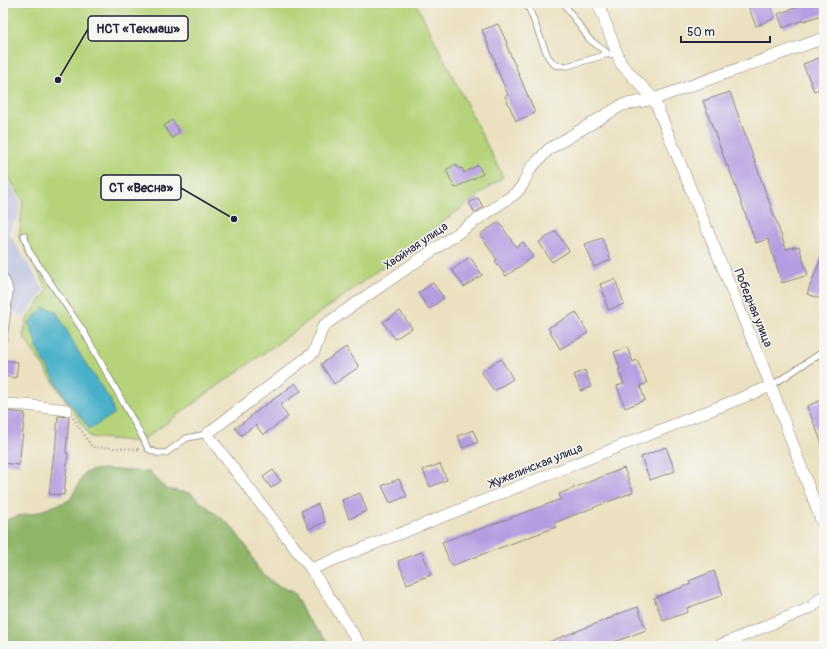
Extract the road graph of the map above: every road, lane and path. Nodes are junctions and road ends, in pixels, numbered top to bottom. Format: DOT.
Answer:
graph roads {
  1 [pos="527,3"];
  2 [pos="565,3"];
  3 [pos="598,3"];
  4 [pos="824,38"];
  5 [pos="609,54"];
  6 [pos="621,64"];
  7 [pos="654,99"];
  8 [pos="24,235"];
  9 [pos="3,274"];
  10 [pos="3,340"];
  11 [pos="824,351"];
  12 [pos="771,386"];
  13 [pos="3,404"];
  14 [pos="67,410"];
  15 [pos="207,434"];
  16 [pos="148,450"];
  17 [pos="824,528"];
  18 [pos="312,569"];
  19 [pos="824,595"];
  20 [pos="361,646"];
  21 [pos="718,646"];
  1 -- 5 [label="lane"];
  2 -- 5 [label="lane"];
  3 -- 6 [label="street"];
  4 -- 7 [label="street, Хвойная улица"];
  5 -- 6 [label="lane"];
  6 -- 7 [label="street"];
  7 -- 12 [label="street, Победная улица"];
  7 -- 15 [label="street, Хвойная улица"];
  8 -- 16 [label="lane"];
  9 -- 10 [label="lane"];
  11 -- 12 [label="lane"];
  12 -- 17 [label="street, Победная улица"];
  12 -- 18 [label="street, Жужелинская улица"];
  13 -- 14 [label="street"];
  14 -- 16 [label="path"];
  15 -- 16 [label="lane"];
  15 -- 18 [label="street"];
  18 -- 20 [label="street"];
  19 -- 21 [label="street"];
}
